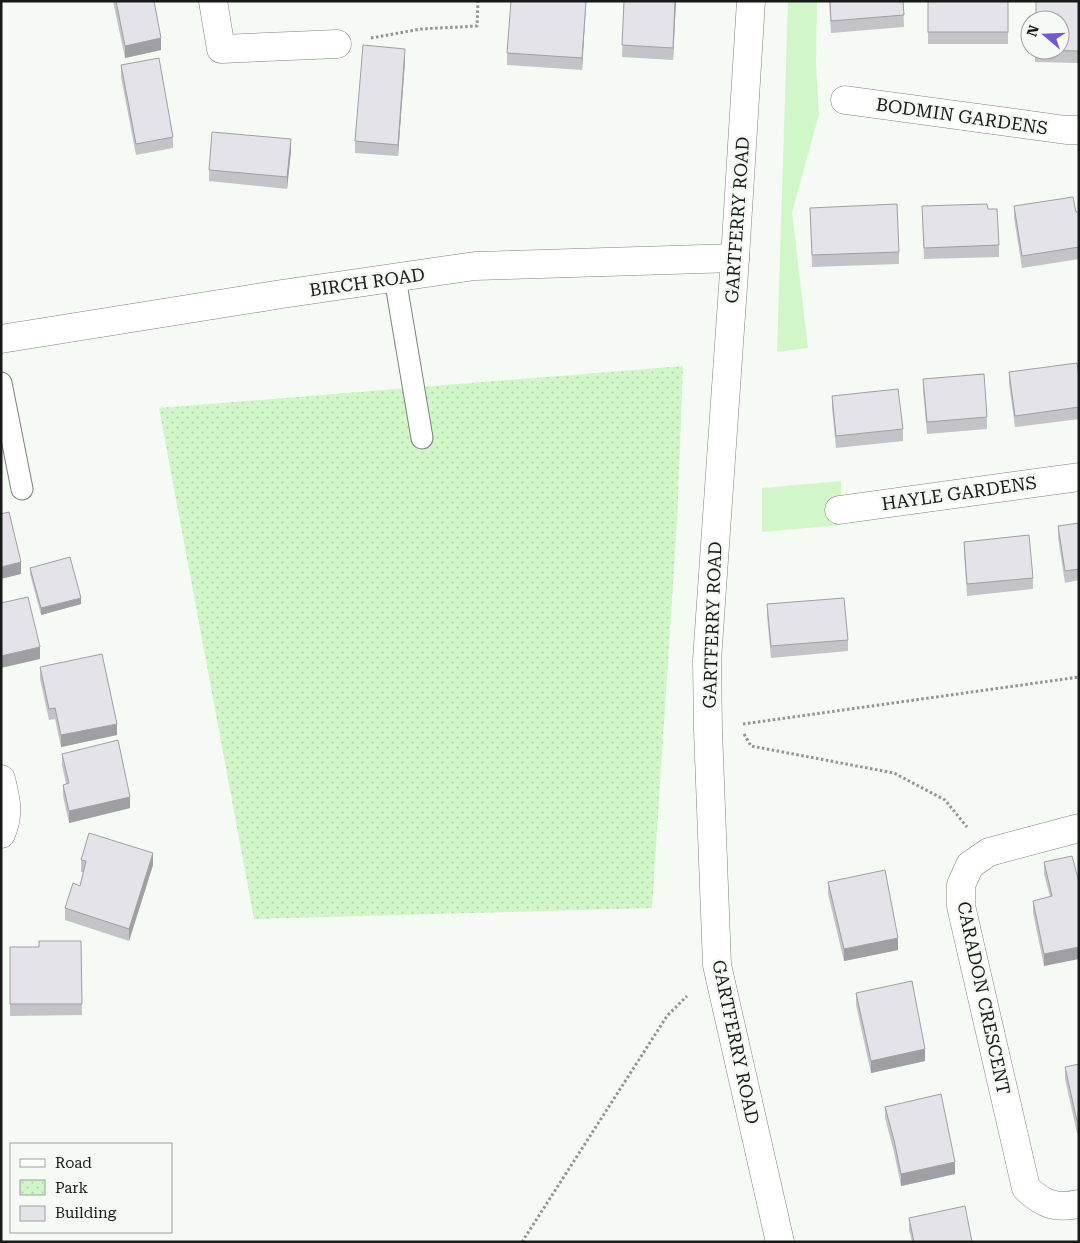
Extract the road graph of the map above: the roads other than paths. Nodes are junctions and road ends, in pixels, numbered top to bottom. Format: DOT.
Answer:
graph roads {
  1 [pos="213,1"];
  2 [pos="751,1"];
  3 [pos="336,44"];
  4 [pos="845,100"];
  5 [pos="1079,130"];
  6 [pos="735,258"];
  7 [pos="395,278"];
  8 [pos="1,339"];
  9 [pos="1,383"];
  10 [pos="422,438"];
  11 [pos="1079,477"];
  12 [pos="22,489"];
  13 [pos="839,510"];
  14 [pos="1,779"];
  15 [pos="1079,828"];
  16 [pos="1,834"];
  17 [pos="1079,1204"];
  18 [pos="780,1242"];
  1 -- 3 [label="street"];
  2 -- 6 [label="street, GARTFERRY ROAD"];
  4 -- 5 [label="street, BODMIN GARDENS"];
  6 -- 7 [label="street, BIRCH ROAD"];
  6 -- 18 [label="street, GARTFERRY ROAD"];
  7 -- 8 [label="street, BIRCH ROAD"];
  7 -- 10 [label="lane"];
  9 -- 12 [label="lane"];
  11 -- 13 [label="street, HAYLE GARDENS"];
  14 -- 16 [label="street"];
  15 -- 17 [label="street, CARADON CRESCENT"];
}
